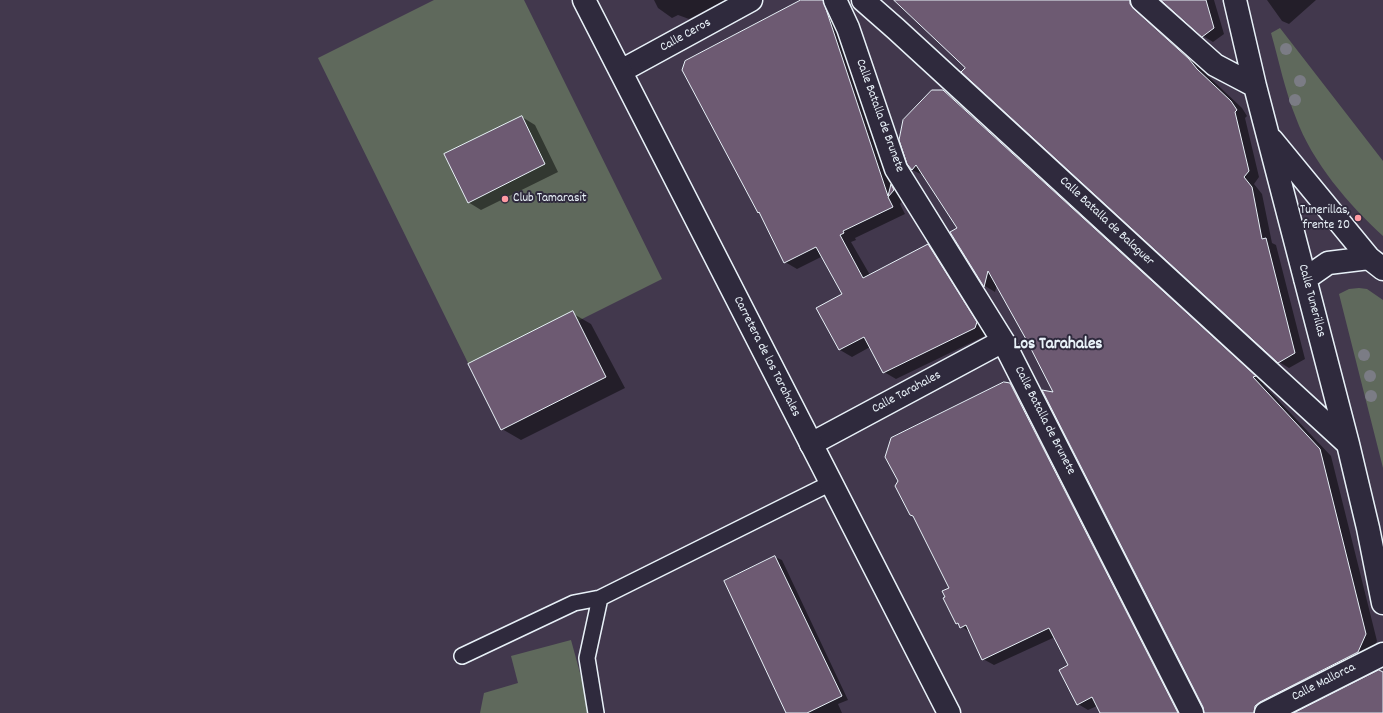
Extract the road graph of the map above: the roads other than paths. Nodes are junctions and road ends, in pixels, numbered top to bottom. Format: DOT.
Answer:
graph roads {
  1 [pos="584,0"];
  2 [pos="751,0"];
  3 [pos="836,0"];
  4 [pos="863,0"];
  5 [pos="1142,0"];
  6 [pos="1236,0"];
  7 [pos="622,72"];
  8 [pos="1255,86"];
  9 [pos="1268,134"];
  10 [pos="1376,264"];
  11 [pos="1305,279"];
  12 [pos="1003,341"];
  13 [pos="811,444"];
  14 [pos="1348,444"];
  15 [pos="830,483"];
  16 [pos="600,598"];
  17 [pos="1383,601"];
  18 [pos="1383,654"];
  19 [pos="462,656"];
  20 [pos="596,713"];
  21 [pos="949,713"];
  22 [pos="1192,713"];
  23 [pos="1266,713"];
  1 -- 7 [label="street, Carretera de los Tarahales"];
  2 -- 7 [label="street, Calle Ceros"];
  3 -- 12 [label="street, Calle Batalla de Brunete"];
  4 -- 14 [label="street, Calle Batalla de Balaguer"];
  5 -- 8 [label="street"];
  6 -- 8 [label="street, Calle Tunerillas"];
  7 -- 13 [label="street, Carretera de los Tarahales"];
  8 -- 9 [label="street, Calle Tunerillas"];
  9 -- 10 [label="street"];
  9 -- 11 [label="street, Calle Tunerillas"];
  10 -- 11 [label="street"];
  11 -- 14 [label="street, Calle Tunerillas"];
  12 -- 13 [label="street, Calle Tarahales"];
  12 -- 22 [label="street, Calle Batalla de Brunete"];
  13 -- 15 [label="street, Carretera de los Tarahales"];
  14 -- 17 [label="street, Calle Tunerillas"];
  15 -- 16 [label="lane"];
  15 -- 21 [label="street, Carretera de los Tarahales"];
  16 -- 19 [label="lane"];
  16 -- 20 [label="lane"];
  18 -- 23 [label="street, Calle Mallorca"];
}
